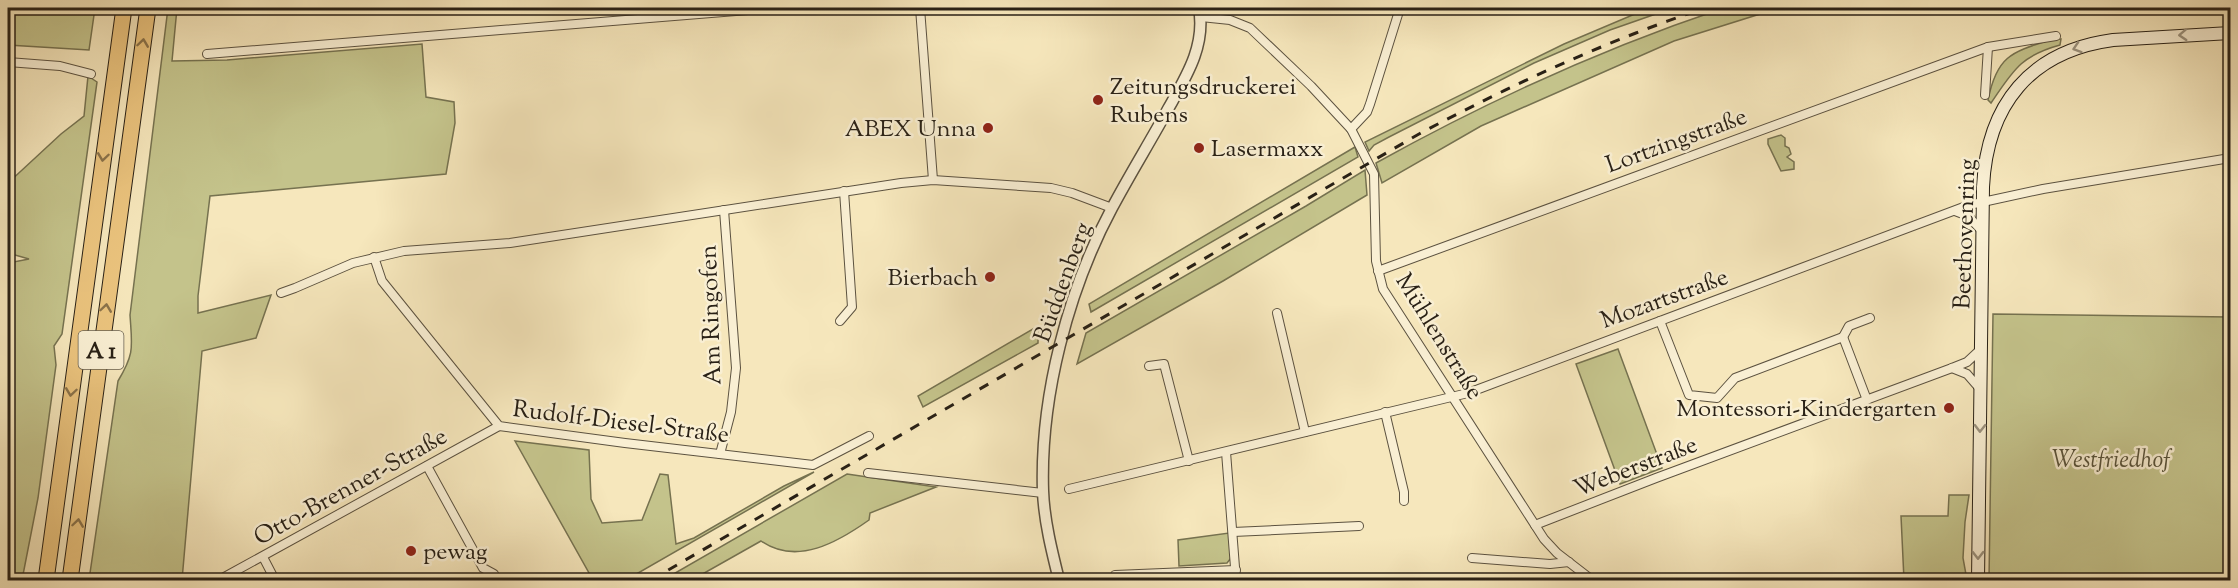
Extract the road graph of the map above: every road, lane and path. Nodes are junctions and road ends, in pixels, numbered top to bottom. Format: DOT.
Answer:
graph roads {
  1 [pos="124,8"];
  2 [pos="148,8"];
  3 [pos="772,8"];
  4 [pos="920,8"];
  5 [pos="1401,8"];
  6 [pos="1200,12"];
  7 [pos="2230,33"];
  8 [pos="2056,36"];
  9 [pos="1988,47"];
  10 [pos="207,54"];
  11 [pos="8,62"];
  12 [pos="91,74"];
  13 [pos="1985,95"];
  14 [pos="1351,129"];
  15 [pos="2230,158"];
  16 [pos="933,180"];
  17 [pos="844,190"];
  18 [pos="1983,201"];
  19 [pos="1112,208"];
  20 [pos="724,210"];
  21 [pos="1954,211"];
  22 [pos="1983,231"];
  23 [pos="374,257"];
  24 [pos="1378,271"];
  25 [pos="281,293"];
  26 [pos="1277,313"];
  27 [pos="1870,318"];
  28 [pos="840,321"];
  29 [pos="1660,321"];
  30 [pos="1843,337"];
  31 [pos="1981,350"];
  32 [pos="1149,366"];
  33 [pos="1952,368"];
  34 [pos="1981,390"];
  35 [pos="1454,396"];
  36 [pos="1867,400"];
  37 [pos="1385,412"];
  38 [pos="499,426"];
  39 [pos="1305,432"];
  40 [pos="869,436"];
  41 [pos="1226,452"];
  42 [pos="720,454"];
  43 [pos="1189,461"];
  44 [pos="427,466"];
  45 [pos="868,473"];
  46 [pos="1069,489"];
  47 [pos="1043,493"];
  48 [pos="1404,501"];
  49 [pos="1534,525"];
  50 [pos="1359,526"];
  51 [pos="1233,532"];
  52 [pos="263,557"];
  53 [pos="1472,558"];
  54 [pos="1569,562"];
  55 [pos="1236,570"];
  56 [pos="494,574"];
  57 [pos="46,580"];
  58 [pos="70,580"];
  59 [pos="219,580"];
  60 [pos="275,580"];
  61 [pos="1059,580"];
  62 [pos="1115,580"];
  63 [pos="1236,580"];
  64 [pos="1592,580"];
  65 [pos="1978,580"];
  1 -- 57 [label="highway, A 1, one-way"];
  58 -- 2 [label="highway, A 1, one-way"];
  3 -- 10 [label="street"];
  4 -- 16 [label="street"];
  5 -- 14 [label="street"];
  6 -- 14 [label="street, Mühlenstraße"];
  6 -- 19 [label="street, Büddenberg"];
  7 -- 18 [label="main road, Beethovenring, one-way"];
  8 -- 9 [label="street, Lortzingstraße"];
  9 -- 13 [label="street"];
  9 -- 24 [label="street, Lortzingstraße"];
  11 -- 12 [label="street"];
  14 -- 24 [label="street, Mühlenstraße"];
  15 -- 18 [label="street, Mozartstraße"];
  16 -- 17 [label="street"];
  16 -- 19 [label="street"];
  17 -- 20 [label="street"];
  17 -- 28 [label="street"];
  18 -- 21 [label="street, Mozartstraße"];
  18 -- 22 [label="main road, Beethovenring"];
  19 -- 47 [label="street, Büddenberg"];
  20 -- 23 [label="street"];
  20 -- 42 [label="street, Am Ringofen"];
  21 -- 22 [label="street"];
  21 -- 29 [label="street, Mozartstraße"];
  22 -- 31 [label="main road, Beethovenring"];
  23 -- 25 [label="street"];
  23 -- 38 [label="street, Rudolf-Diesel-Straße"];
  24 -- 35 [label="street, Mühlenstraße"];
  26 -- 39 [label="street"];
  27 -- 30 [label="street"];
  29 -- 30 [label="street"];
  29 -- 35 [label="street, Mozartstraße"];
  30 -- 36 [label="street"];
  31 -- 33 [label="street, Weberstraße"];
  31 -- 34 [label="main road, Beethovenring"];
  32 -- 43 [label="street"];
  33 -- 34 [label="street"];
  33 -- 36 [label="street, Weberstraße"];
  34 -- 65 [label="main road, Beethovenring, one-way"];
  35 -- 37 [label="street, Mozartstraße"];
  35 -- 49 [label="street, Mühlenstraße"];
  36 -- 49 [label="street, Weberstraße"];
  37 -- 39 [label="street, Mozartstraße"];
  37 -- 48 [label="street"];
  38 -- 42 [label="street, Rudolf-Diesel-Straße"];
  38 -- 44 [label="street, Otto-Brenner-Straße"];
  39 -- 41 [label="street, Mozartstraße"];
  40 -- 42 [label="street, Rudolf-Diesel-Straße"];
  41 -- 43 [label="street, Mozartstraße"];
  41 -- 51 [label="street"];
  43 -- 46 [label="street, Mozartstraße"];
  44 -- 52 [label="street, Otto-Brenner-Straße"];
  44 -- 56 [label="street"];
  45 -- 47 [label="street"];
  47 -- 61 [label="street, Büddenberg"];
  49 -- 54 [label="street, Mühlenstraße"];
  50 -- 51 [label="street"];
  51 -- 55 [label="street"];
  52 -- 59 [label="street, Otto-Brenner-Straße"];
  52 -- 60 [label="street"];
  53 -- 54 [label="street"];
  54 -- 64 [label="street, Mühlenstraße"];
  55 -- 62 [label="street"];
  55 -- 63 [label="street"];
}
